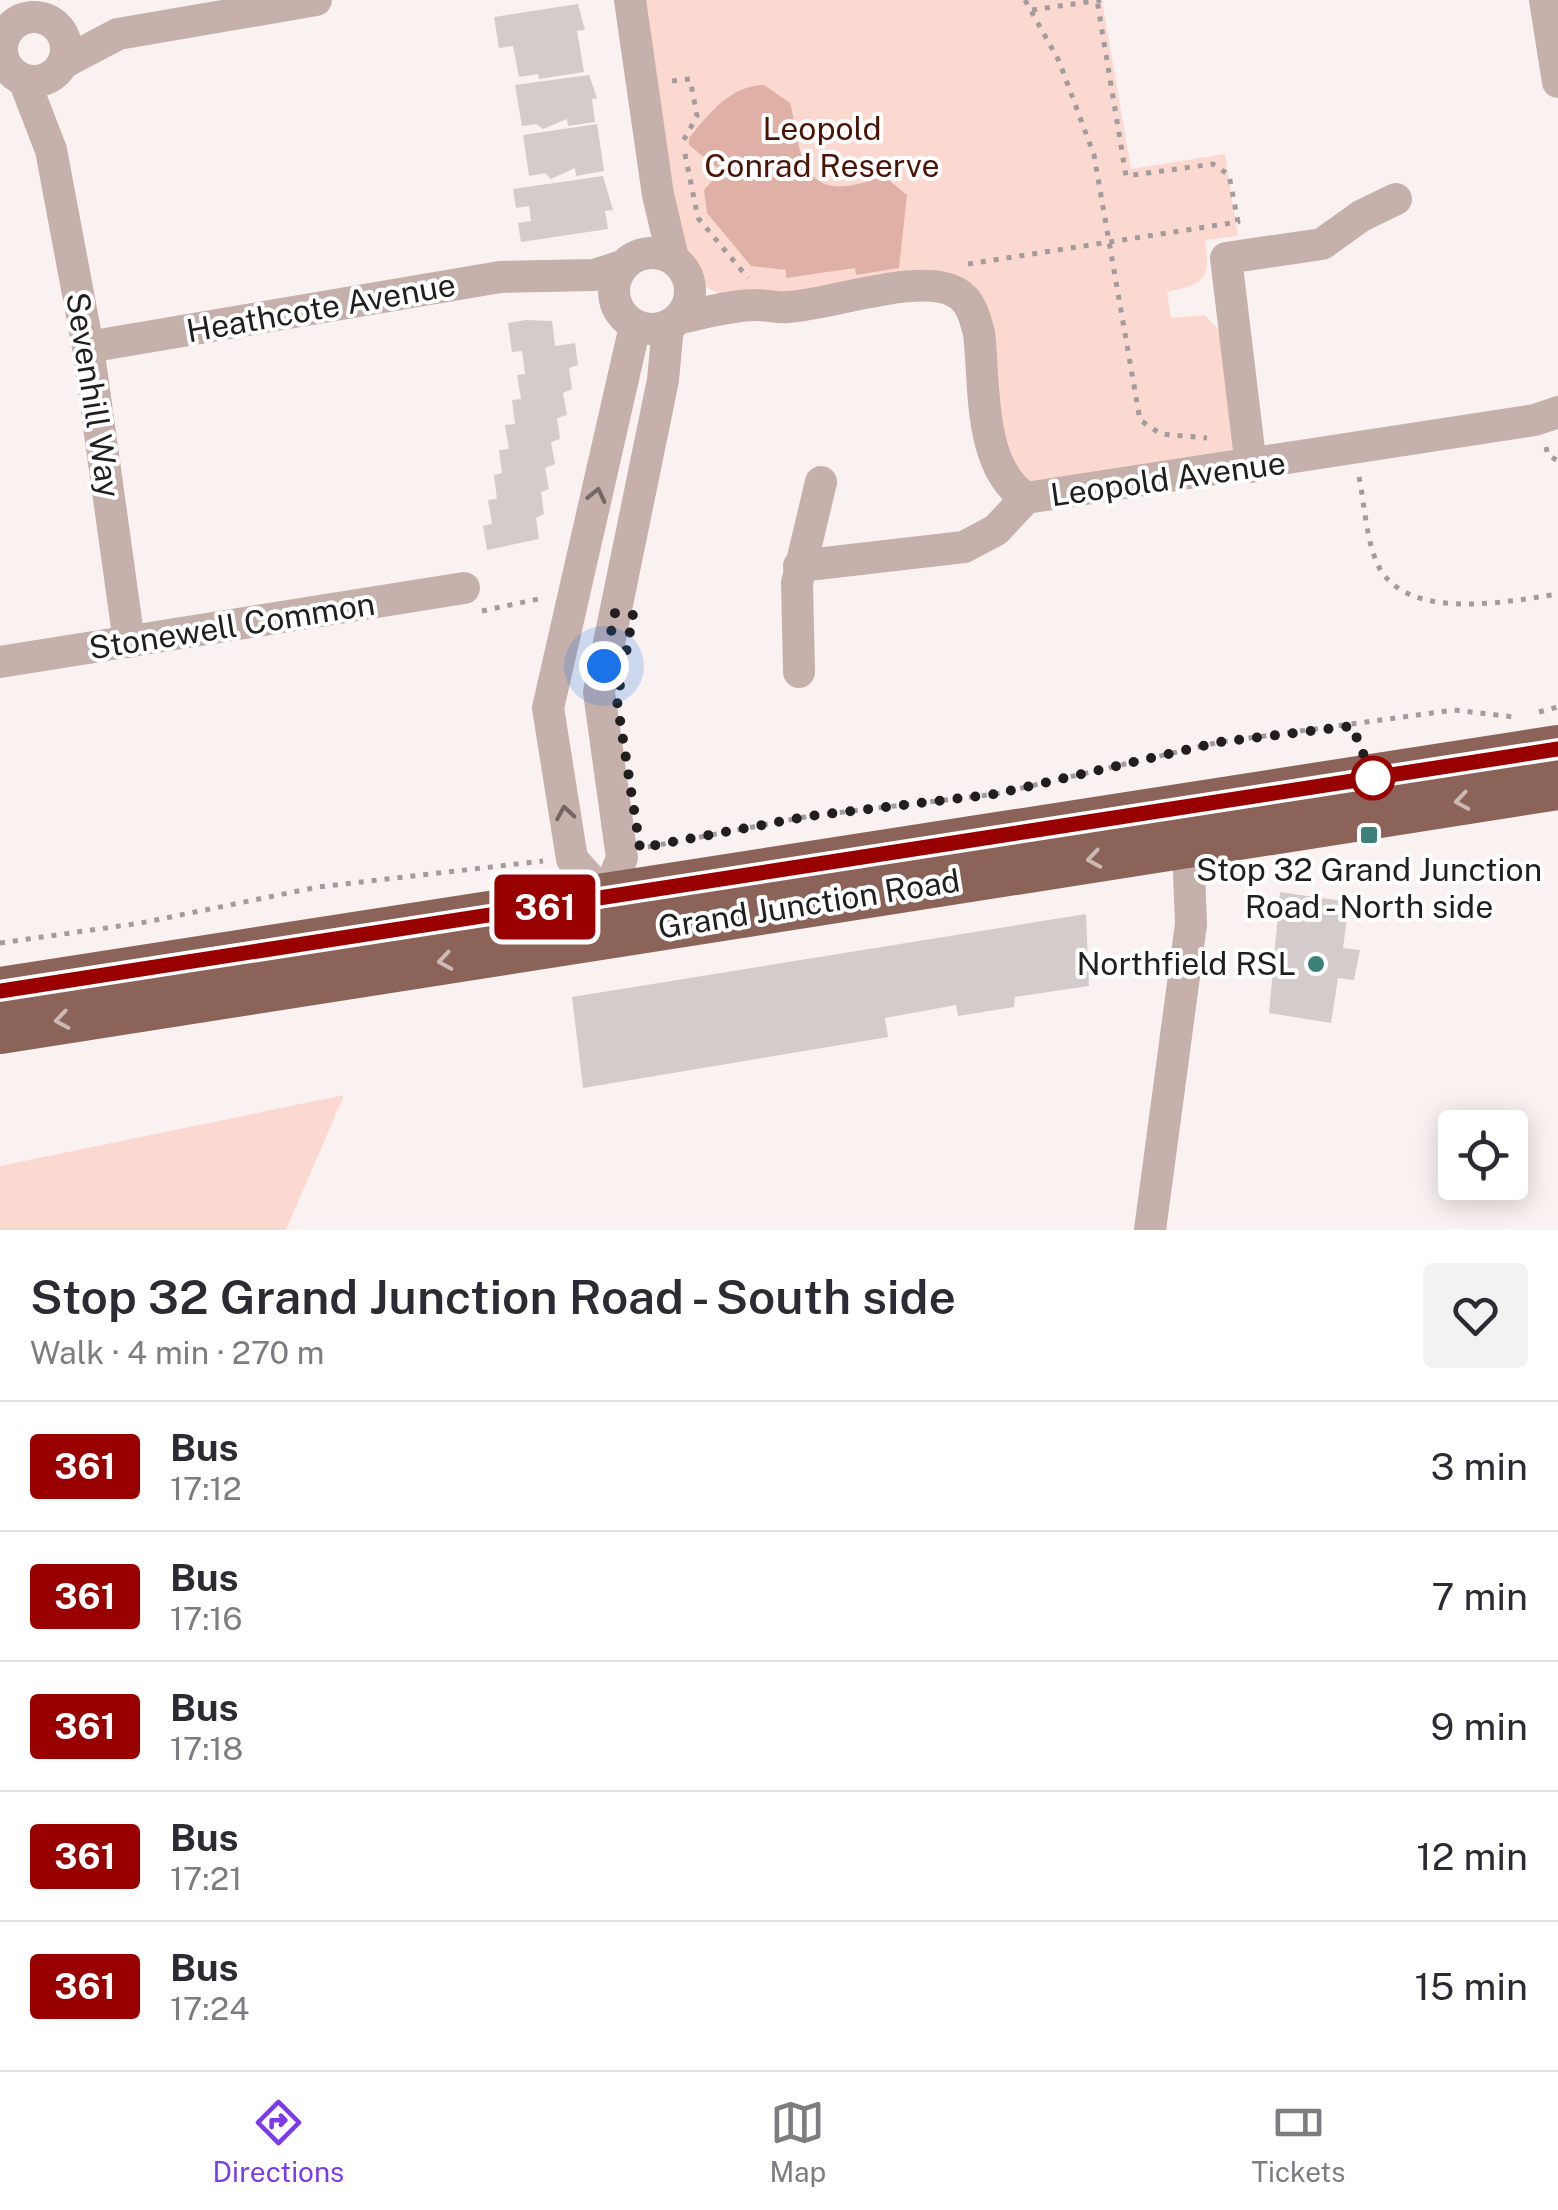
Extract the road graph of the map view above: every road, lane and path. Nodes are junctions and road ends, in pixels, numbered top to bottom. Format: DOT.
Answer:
graph roads {
  1 [pos="316,0"];
  2 [pos="630,0"];
  3 [pos="1024,0"];
  4 [pos="1098,0"];
  5 [pos="1546,0"];
  6 [pos="1070,2"];
  7 [pos="1032,10"];
  8 [pos="26,42"];
  9 [pos="660,82"];
  10 [pos="1558,82"];
  11 [pos="1396,199"];
  12 [pos="1110,242"];
  13 [pos="656,264"];
  14 [pos="962,264"];
  15 [pos="554,278"];
  16 [pos="760,293"];
  17 [pos="626,318"];
  18 [pos="674,322"];
  19 [pos="88,348"];
  20 [pos="1558,412"];
  21 [pos="1215,437"];
  22 [pos="1546,444"];
  23 [pos="1354,450"];
  24 [pos="1558,461"];
  25 [pos="1251,467"];
  26 [pos="821,482"];
  27 [pos="1026,498"];
  28 [pos="800,566"];
  29 [pos="464,588"];
  30 [pos="1558,594"];
  31 [pos="544,598"];
  32 [pos="129,642"];
  33 [pos="0,662"];
  34 [pos="799,672"];
  35 [pos="1519,717"];
  36 [pos="1558,749"];
  37 [pos="1558,786"];
  38 [pos="1188,825"];
  39 [pos="640,848"];
  40 [pos="541,850"];
  41 [pos="608,916"];
  42 [pos="0,944"];
  43 [pos="0,991"];
  44 [pos="0,1030"];
  45 [pos="1150,1230"];
  1 -- 8 [label="street"];
  2 -- 13 [label="street"];
  3 -- 7 [label="path"];
  4 -- 6 [label="path"];
  4 -- 12 [label="path"];
  5 -- 10 [label="street"];
  6 -- 7 [label="path"];
  7 -- 12 [label="path"];
  8 -- 19 [label="street, Sevenhill Way"];
  9 -- 16 [label="path"];
  11 -- 25 [label="street"];
  12 -- 14 [label="path"];
  12 -- 21 [label="path"];
  13 -- 15 [label="street, Heathcote Avenue"];
  13 -- 16 [label="street, Leopold Avenue"];
  13 -- 17 [label="street"];
  13 -- 18 [label="street"];
  15 -- 17 [label="street, Heathcote Avenue"];
  15 -- 19 [label="street, Heathcote Avenue"];
  16 -- 18 [label="street, Leopold Avenue"];
  16 -- 27 [label="street, Leopold Avenue"];
  17 -- 18 [label="street, Leopold Avenue"];
  41 -- 17 [label="street, one-way"];
  18 -- 41 [label="street"];
  19 -- 32 [label="street, Sevenhill Way"];
  20 -- 23 [label="street, Leopold Avenue"];
  22 -- 24 [label="path"];
  23 -- 25 [label="street, Leopold Avenue"];
  23 -- 30 [label="path"];
  25 -- 27 [label="street, Leopold Avenue"];
  26 -- 28 [label="street"];
  27 -- 28 [label="street"];
  28 -- 34 [label="street"];
  29 -- 31 [label="path"];
  29 -- 32 [label="street, Stonewell Common"];
  32 -- 33 [label="street, Stonewell Common"];
  35 -- 39 [label="path"];
  36 -- 38 [label="highway, Grand Junction Road"];
  37 -- 38 [label="highway, Grand Junction Road, one-way"];
  38 -- 41 [label="highway, Grand Junction Road"];
  38 -- 45 [label="street"];
  40 -- 42 [label="path"];
  41 -- 43 [label="highway, Grand Junction Road"];
  41 -- 44 [label="highway, Grand Junction Road, one-way"];
}
